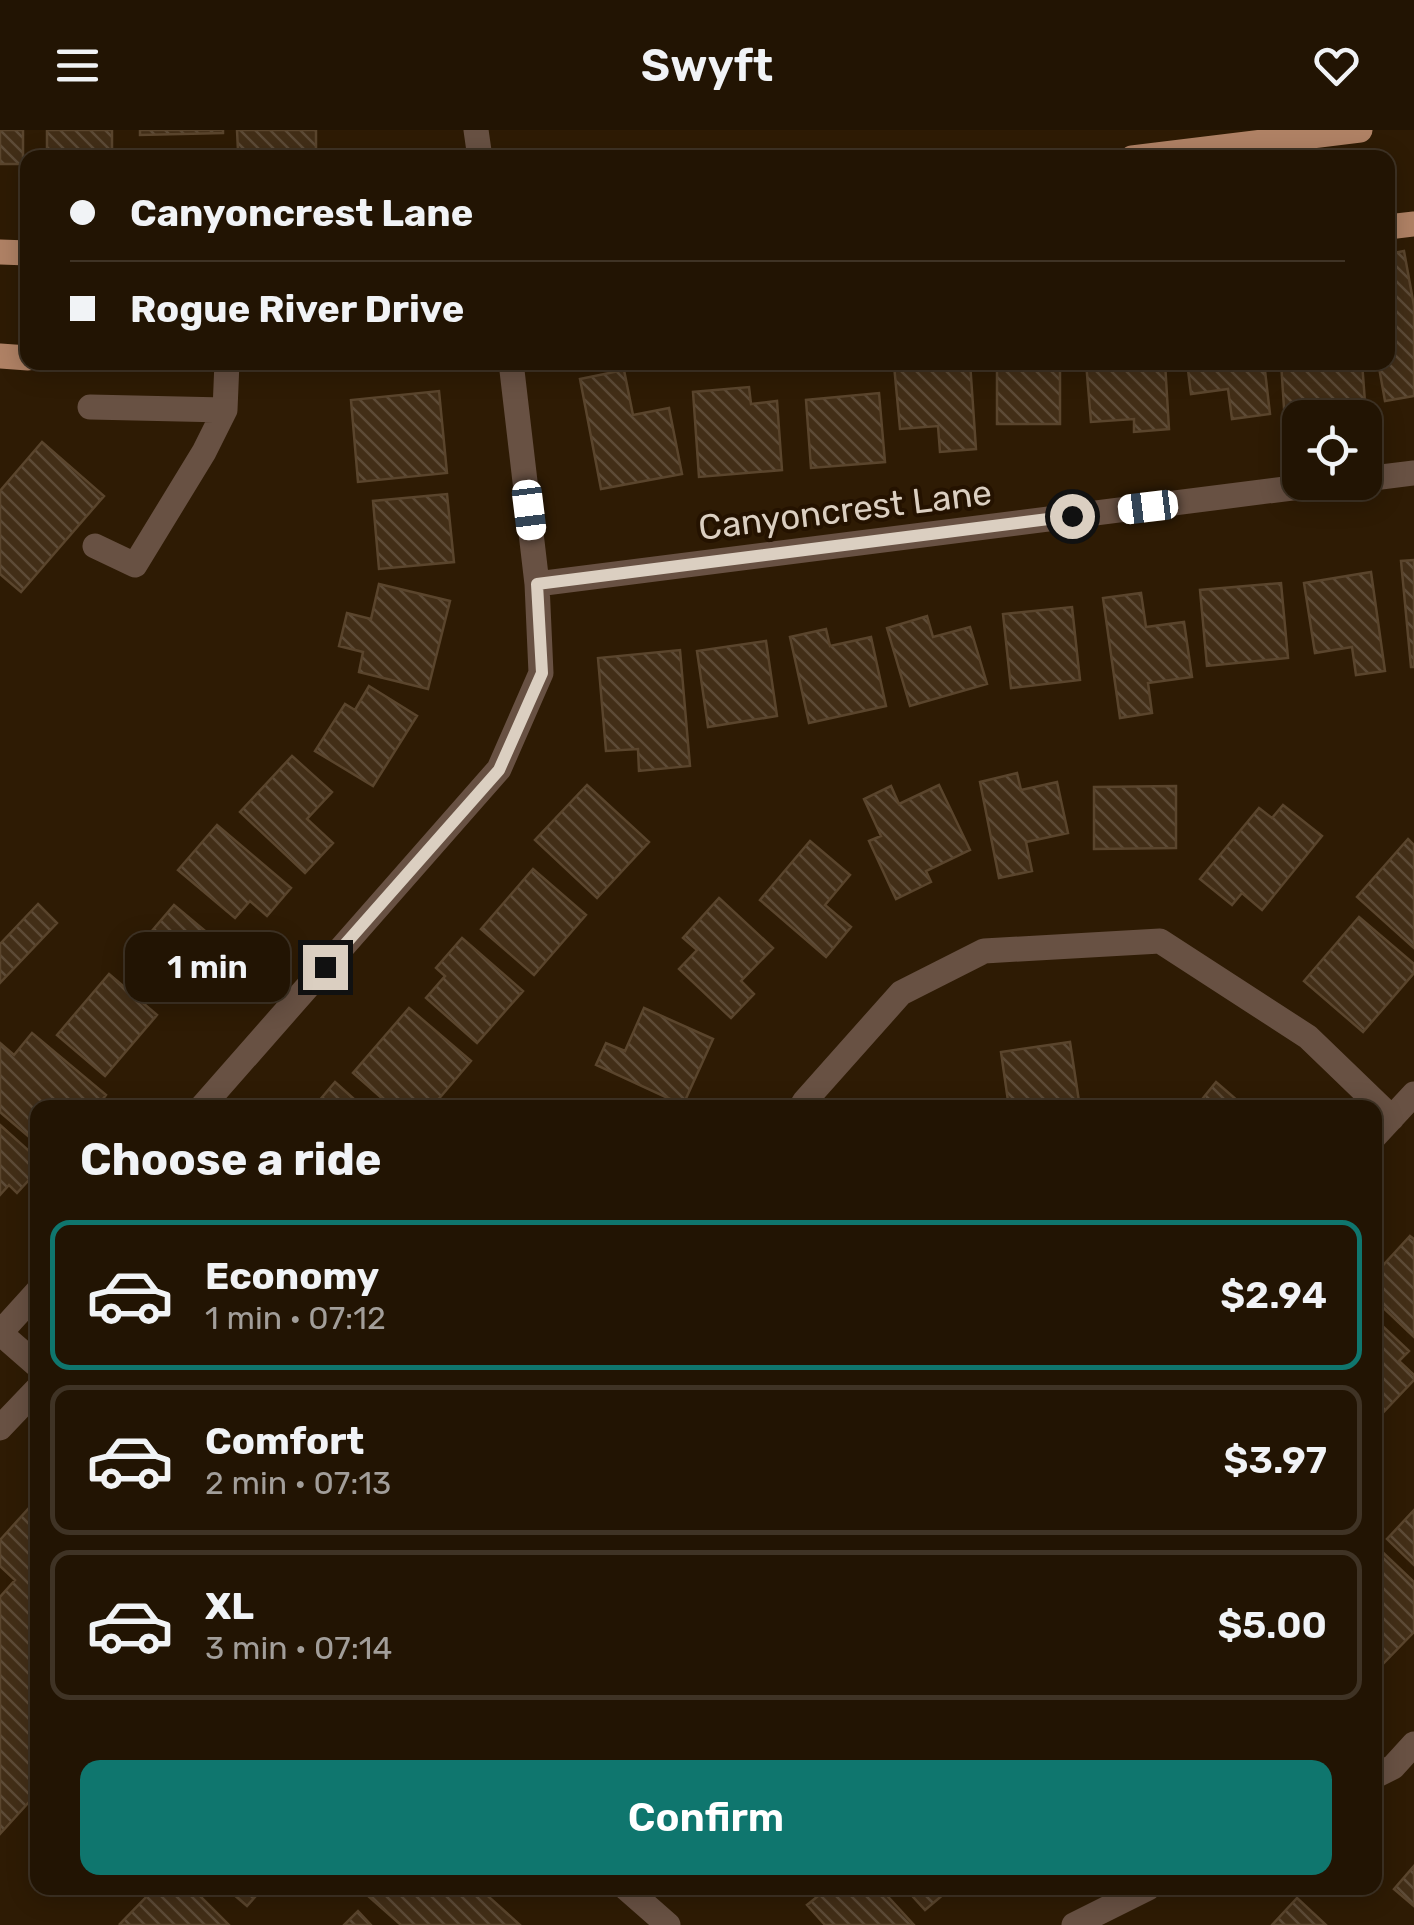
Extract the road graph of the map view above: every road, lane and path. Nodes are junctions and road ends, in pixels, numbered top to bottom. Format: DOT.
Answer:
graph roads {
  1 [pos="1360,130"];
  2 [pos="1197,150"];
  3 [pos="226,370"];
  4 [pos="513,370"];
  5 [pos="90,407"];
  6 [pos="224,410"];
  7 [pos="1414,473"];
  8 [pos="1382,477"];
  9 [pos="1282,489"];
  10 [pos="95,546"];
  11 [pos="537,584"];
  12 [pos="1414,1094"];
  13 [pos="207,1100"];
  14 [pos="806,1100"];
  15 [pos="1360,1100"];
  16 [pos="1383,1127"];
  17 [pos="30,1301"];
  18 [pos="0,1333"];
  19 [pos="30,1359"];
  20 [pos="30,1396"];
  21 [pos="0,1428"];
  22 [pos="1414,1744"];
  23 [pos="1382,1772"];
  24 [pos="634,1895"];
  25 [pos="1135,1895"];
  26 [pos="1085,1923"];
  27 [pos="668,1925"];
  1 -- 2 [label="main road"];
  3 -- 6 [label="street"];
  4 -- 11 [label="street"];
  5 -- 6 [label="street"];
  6 -- 10 [label="street"];
  7 -- 8 [label="street"];
  9 -- 11 [label="street, Canyoncrest Lane"];
  11 -- 13 [label="street"];
  12 -- 16 [label="street"];
  14 -- 15 [label="street"];
  17 -- 18 [label="street"];
  18 -- 19 [label="street"];
  20 -- 21 [label="street"];
  22 -- 23 [label="street"];
  24 -- 27 [label="street"];
  25 -- 26 [label="street"];
}
